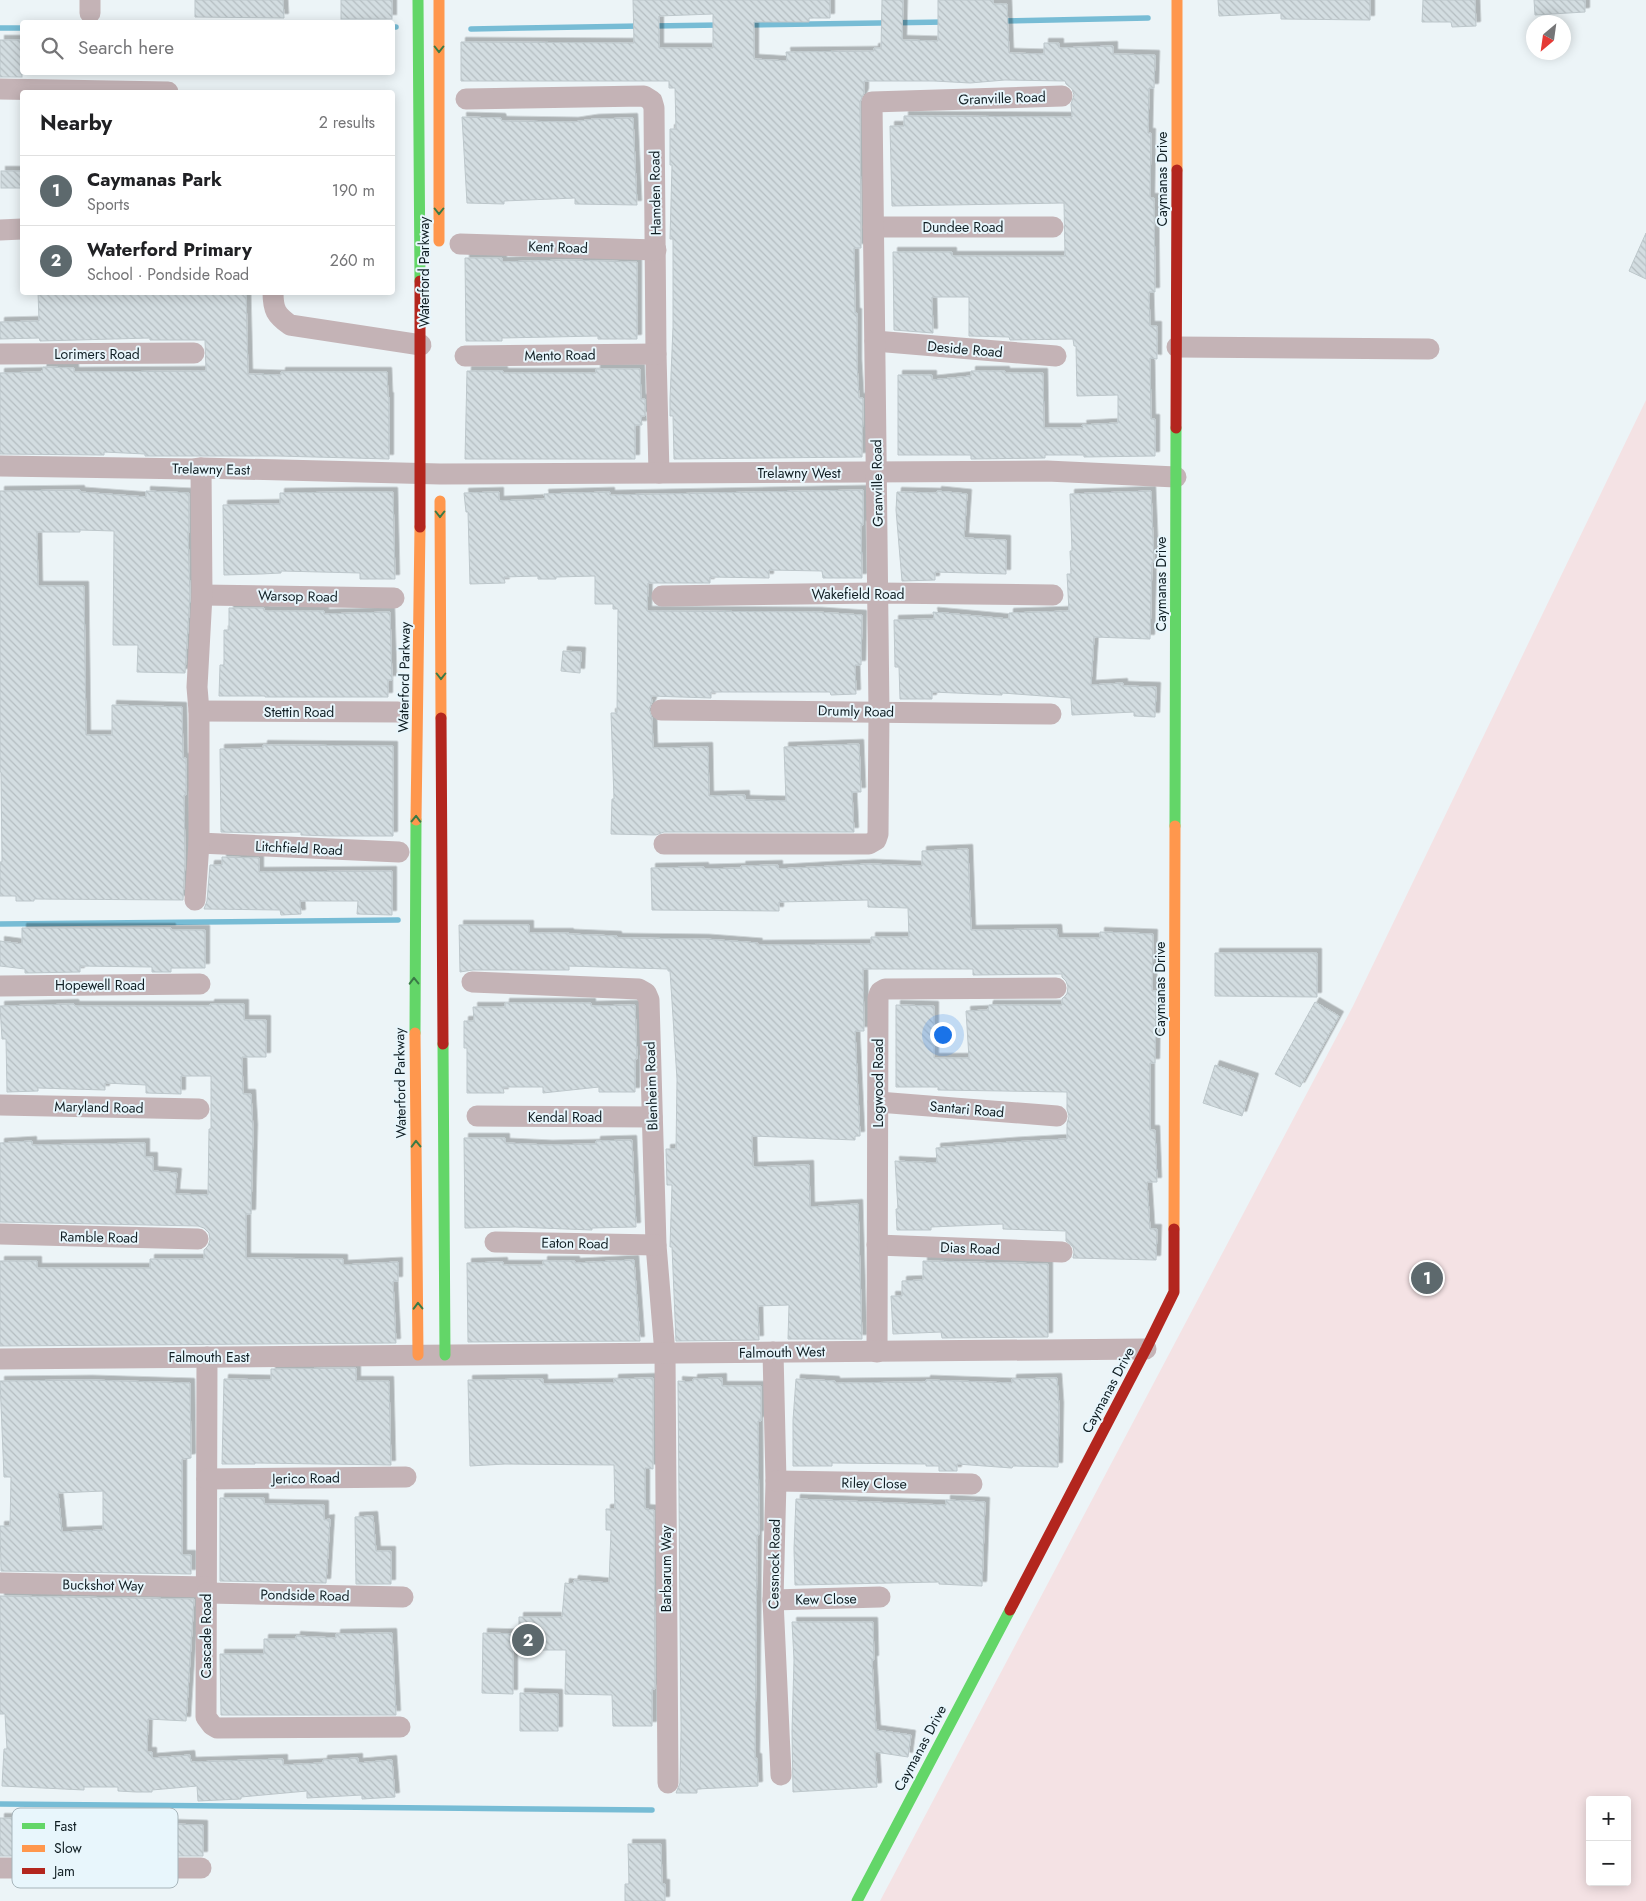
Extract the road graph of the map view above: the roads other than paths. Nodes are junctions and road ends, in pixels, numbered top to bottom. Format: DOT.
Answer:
graph roads {
  1 [pos="418,0"];
  2 [pos="439,0"];
  3 [pos="1177,0"];
  4 [pos="0,89"];
  5 [pos="56,90"];
  6 [pos="1062,96"];
  7 [pos="466,99"];
  8 [pos="873,227"];
  9 [pos="1053,227"];
  10 [pos="0,230"];
  11 [pos="20,230"];
  12 [pos="460,244"];
  13 [pos="656,250"];
  14 [pos="439,256"];
  15 [pos="273,295"];
  16 [pos="875,341"];
  17 [pos="421,345"];
  18 [pos="1177,347"];
  19 [pos="1429,349"];
  20 [pos="194,353"];
  21 [pos="0,354"];
  22 [pos="656,354"];
  23 [pos="465,356"];
  24 [pos="1056,356"];
  25 [pos="0,466"];
  26 [pos="202,468"];
  27 [pos="660,473"];
  28 [pos="876,473"];
  29 [pos="1176,477"];
  30 [pos="436,478"];
  31 [pos="878,593"];
  32 [pos="1053,594"];
  33 [pos="202,595"];
  34 [pos="662,596"];
  35 [pos="394,598"];
  36 [pos="661,710"];
  37 [pos="199,712"];
  38 [pos="398,712"];
  39 [pos="879,712"];
  40 [pos="1051,714"];
  41 [pos="199,844"];
  42 [pos="664,844"];
  43 [pos="399,852"];
  44 [pos="195,900"];
  45 [pos="472,982"];
  46 [pos="200,984"];
  47 [pos="0,986"];
  48 [pos="1056,988"];
  49 [pos="878,1102"];
  50 [pos="0,1105"];
  51 [pos="199,1109"];
  52 [pos="477,1116"];
  53 [pos="1056,1116"];
  54 [pos="652,1117"];
  55 [pos="0,1234"];
  56 [pos="198,1239"];
  57 [pos="495,1242"];
  58 [pos="656,1245"];
  59 [pos="877,1245"];
  60 [pos="1062,1252"];
  61 [pos="1146,1349"];
  62 [pos="773,1352"];
  63 [pos="877,1352"];
  64 [pos="665,1354"];
  65 [pos="418,1355"];
  66 [pos="445,1355"];
  67 [pos="207,1357"];
  68 [pos="0,1358"];
  69 [pos="406,1476"];
  70 [pos="207,1479"];
  71 [pos="776,1482"];
  72 [pos="972,1484"];
  73 [pos="0,1582"];
  74 [pos="207,1590"];
  75 [pos="403,1597"];
  76 [pos="880,1597"];
  77 [pos="773,1600"];
  78 [pos="400,1727"];
  79 [pos="781,1775"];
  80 [pos="668,1783"];
  81 [pos="178,1868"];
  82 [pos="201,1868"];
  83 [pos="857,1901"];
  1 -- 17 [label="street, Waterford Parkway"];
  2 -- 14 [label="street, Waterford Parkway, one-way"];
  3 -- 18 [label="street, Caymanas Drive"];
  4 -- 5 [label="street"];
  6 -- 8 [label="street, Granville Road"];
  7 -- 13 [label="street, Hamden Road"];
  8 -- 9 [label="street, Dundee Road"];
  8 -- 16 [label="street, Granville Road"];
  10 -- 11 [label="street"];
  12 -- 13 [label="street, Kent Road"];
  13 -- 22 [label="street, Hamden Road"];
  15 -- 17 [label="street"];
  16 -- 24 [label="street, Deside Road"];
  16 -- 28 [label="street, Granville Road"];
  17 -- 30 [label="street, Waterford Parkway"];
  18 -- 19 [label="street"];
  18 -- 29 [label="street, Caymanas Drive"];
  20 -- 21 [label="street, Lorimers Road"];
  22 -- 23 [label="street, Mento Road"];
  22 -- 27 [label="street, Hamden Road"];
  25 -- 26 [label="street, Trelawny East"];
  26 -- 30 [label="street, Trelawny East"];
  26 -- 33 [label="street"];
  27 -- 28 [label="street, Trelawny West"];
  27 -- 30 [label="street, Trelawny West"];
  28 -- 29 [label="street, Trelawny West"];
  28 -- 31 [label="street, Granville Road"];
  29 -- 61 [label="street, Caymanas Drive"];
  65 -- 30 [label="street, Waterford Parkway, one-way"];
  30 -- 66 [label="street, Waterford Parkway, one-way"];
  31 -- 32 [label="street, Wakefield Road"];
  31 -- 34 [label="street, Wakefield Road"];
  31 -- 39 [label="street, Granville Road"];
  33 -- 35 [label="street, Warsop Road"];
  33 -- 37 [label="street"];
  36 -- 39 [label="street, Drumly Road"];
  37 -- 38 [label="street, Stettin Road"];
  37 -- 41 [label="street"];
  39 -- 40 [label="street, Drumly Road"];
  39 -- 42 [label="street, Granville Road"];
  41 -- 43 [label="street, Litchfield Road"];
  41 -- 44 [label="street"];
  45 -- 54 [label="street, Blenheim Road"];
  46 -- 47 [label="street, Hopewell Road"];
  48 -- 49 [label="street, Logwood Road"];
  49 -- 53 [label="street, Santari Road"];
  49 -- 59 [label="street, Logwood Road"];
  50 -- 51 [label="street, Maryland Road"];
  52 -- 54 [label="street, Kendal Road"];
  54 -- 58 [label="street, Blenheim Road"];
  55 -- 56 [label="street, Ramble Road"];
  57 -- 58 [label="street, Eaton Road"];
  58 -- 64 [label="street, Blenheim Road"];
  59 -- 60 [label="street, Dias Road"];
  59 -- 63 [label="street, Logwood Road"];
  61 -- 63 [label="street, Falmouth West"];
  61 -- 83 [label="street, Caymanas Drive"];
  62 -- 63 [label="street, Falmouth West"];
  62 -- 64 [label="street, Falmouth West"];
  62 -- 71 [label="street, Cessnock Road"];
  64 -- 66 [label="street, Falmouth West"];
  64 -- 80 [label="street, Barbarum Way"];
  65 -- 66 [label="street, Falmouth West"];
  65 -- 67 [label="street, Falmouth East"];
  67 -- 68 [label="street, Falmouth East"];
  67 -- 70 [label="street, Cascade Road"];
  69 -- 70 [label="street, Jerico Road"];
  70 -- 74 [label="street, Cascade Road"];
  71 -- 72 [label="street, Riley Close"];
  71 -- 77 [label="street, Cessnock Road"];
  73 -- 74 [label="street, Buckshot Way"];
  74 -- 75 [label="street, Pondside Road"];
  74 -- 78 [label="street, Cascade Road"];
  76 -- 77 [label="street, Kew Close"];
  77 -- 79 [label="street, Cessnock Road"];
  81 -- 82 [label="street"];
}
